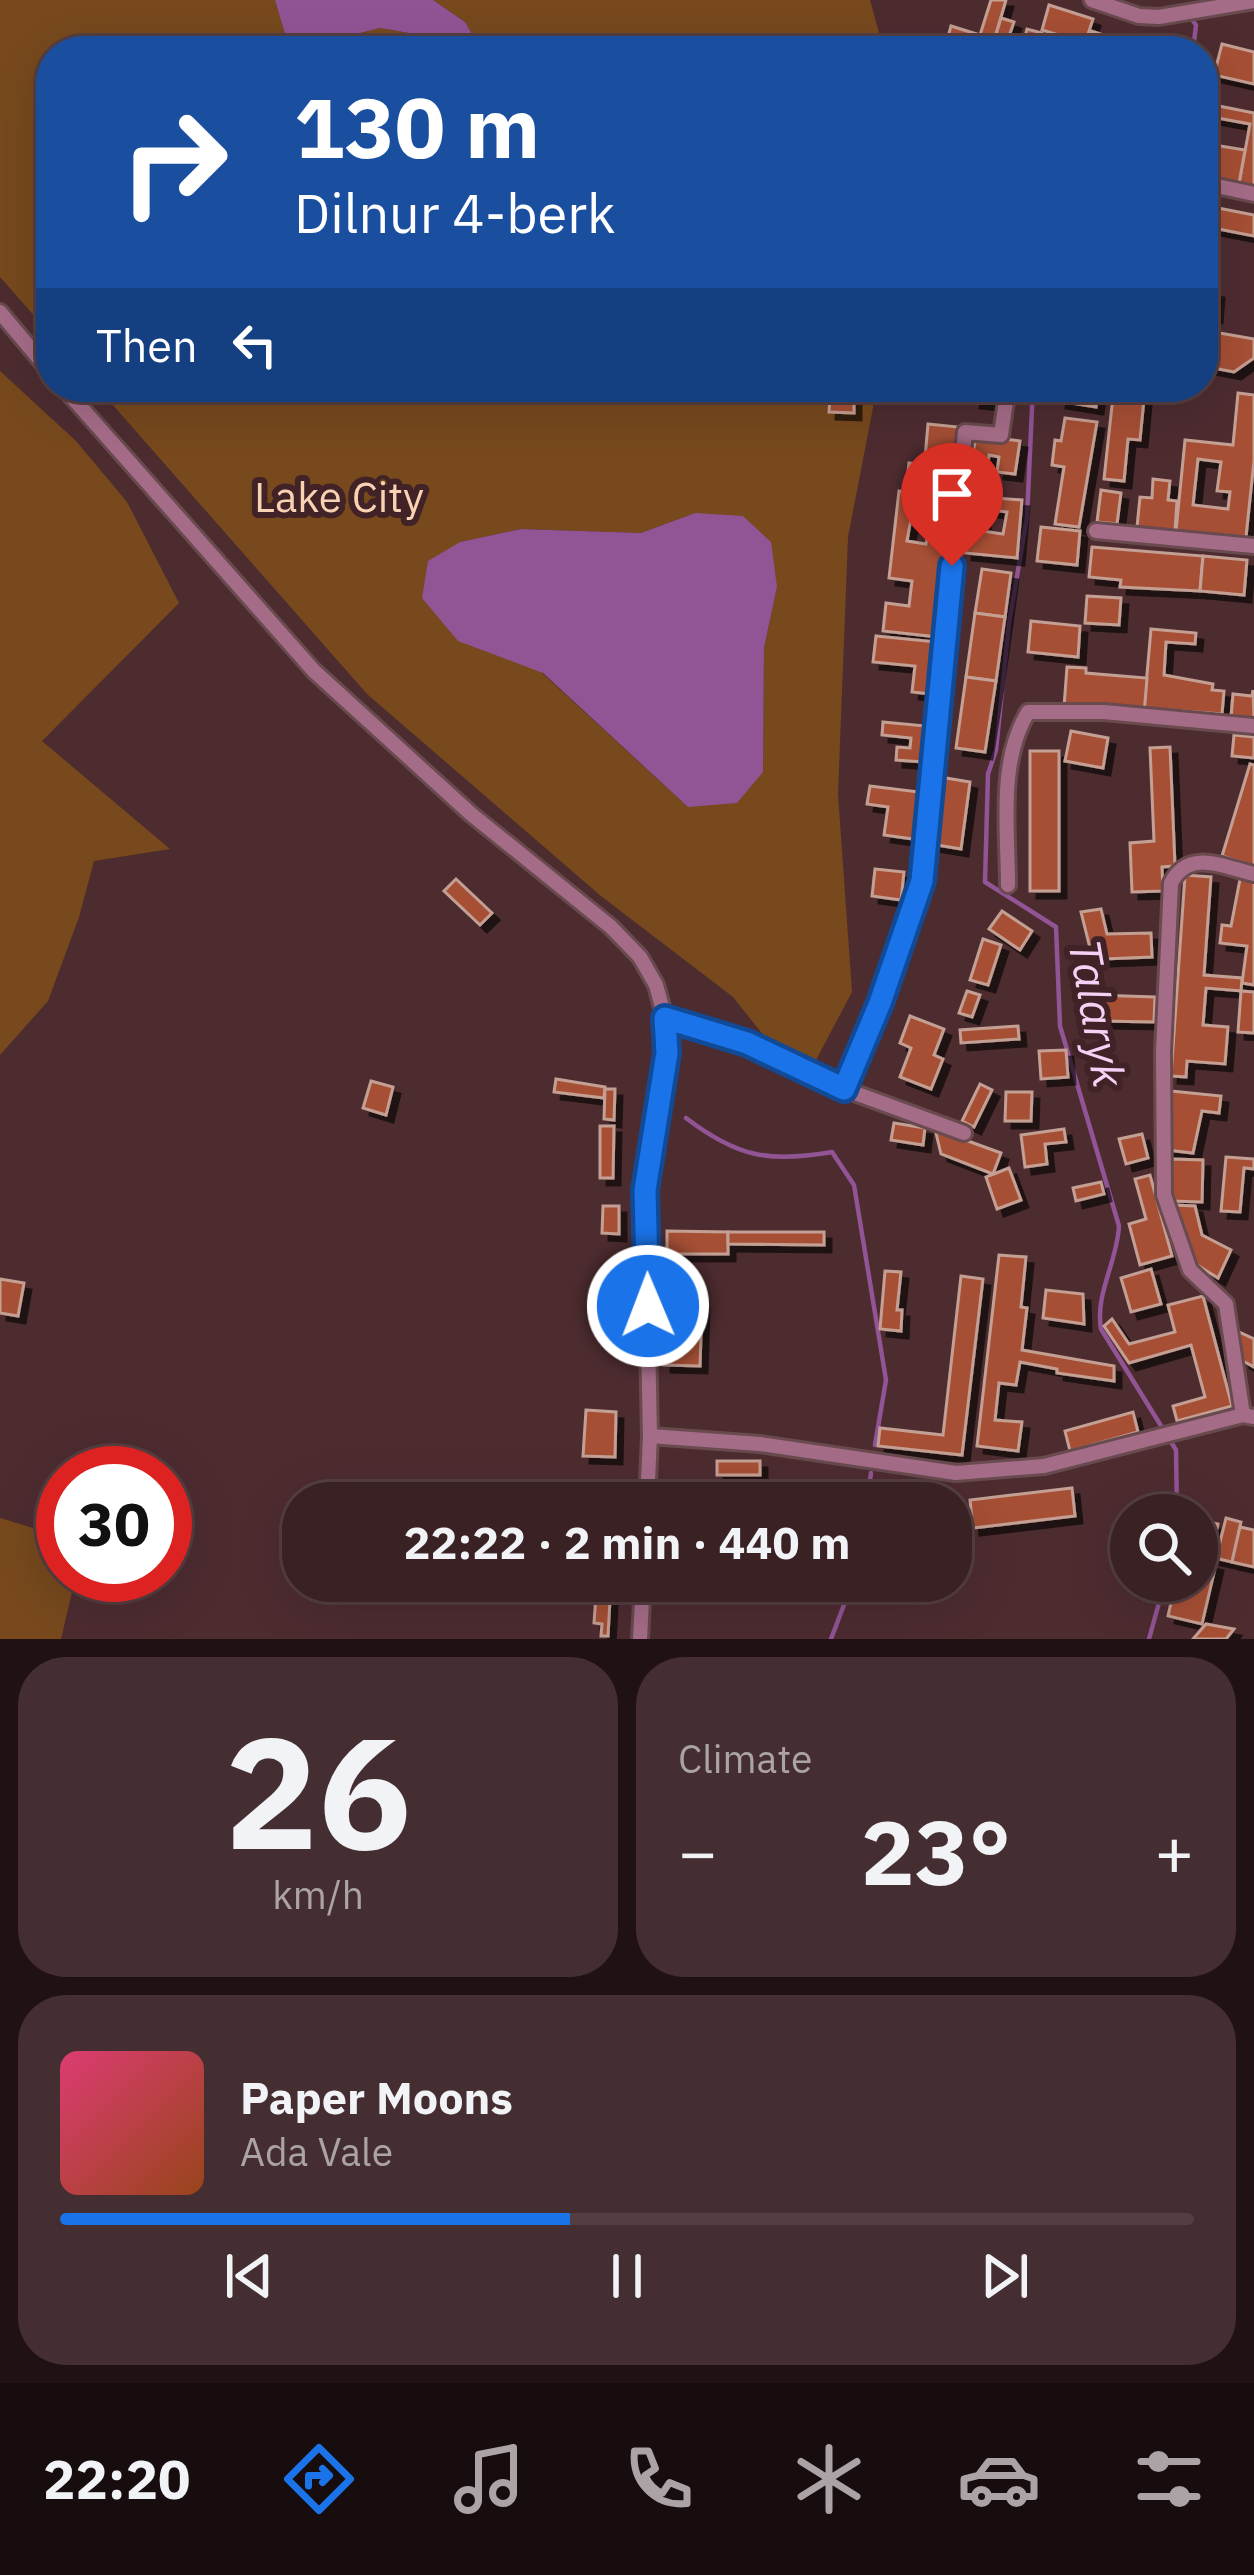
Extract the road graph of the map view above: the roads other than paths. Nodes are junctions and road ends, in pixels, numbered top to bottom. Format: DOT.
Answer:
graph roads {
  1 [pos="1092,0"];
  2 [pos="1159,0"];
  3 [pos="1254,1"];
  4 [pos="1159,17"];
  5 [pos="1218,186"];
  6 [pos="1254,194"];
  7 [pos="0,312"];
  8 [pos="36,355"];
  9 [pos="76,402"];
  10 [pos="1006,402"];
  11 [pos="1096,531"];
  12 [pos="1254,546"];
  13 [pos="1254,726"];
  14 [pos="1254,874"];
  15 [pos="1008,885"];
  16 [pos="665,1018"];
  17 [pos="844,1089"];
  18 [pos="964,1133"];
  19 [pos="1249,1416"];
  20 [pos="650,1436"];
  21 [pos="647,1482"];
  22 [pos="642,1602"];
  23 [pos="640,1639"];
  1 -- 4 [label="street"];
  2 -- 4 [label="street"];
  3 -- 4 [label="street"];
  5 -- 6 [label="street"];
  7 -- 8 [label="street"];
  9 -- 16 [label="street"];
  10 -- 17 [label="street"];
  11 -- 12 [label="street"];
  13 -- 15 [label="street"];
  14 -- 19 [label="street"];
  16 -- 17 [label="street"];
  16 -- 20 [label="street"];
  17 -- 18 [label="street"];
  19 -- 20 [label="street"];
  20 -- 21 [label="street"];
  22 -- 23 [label="street"];
}
